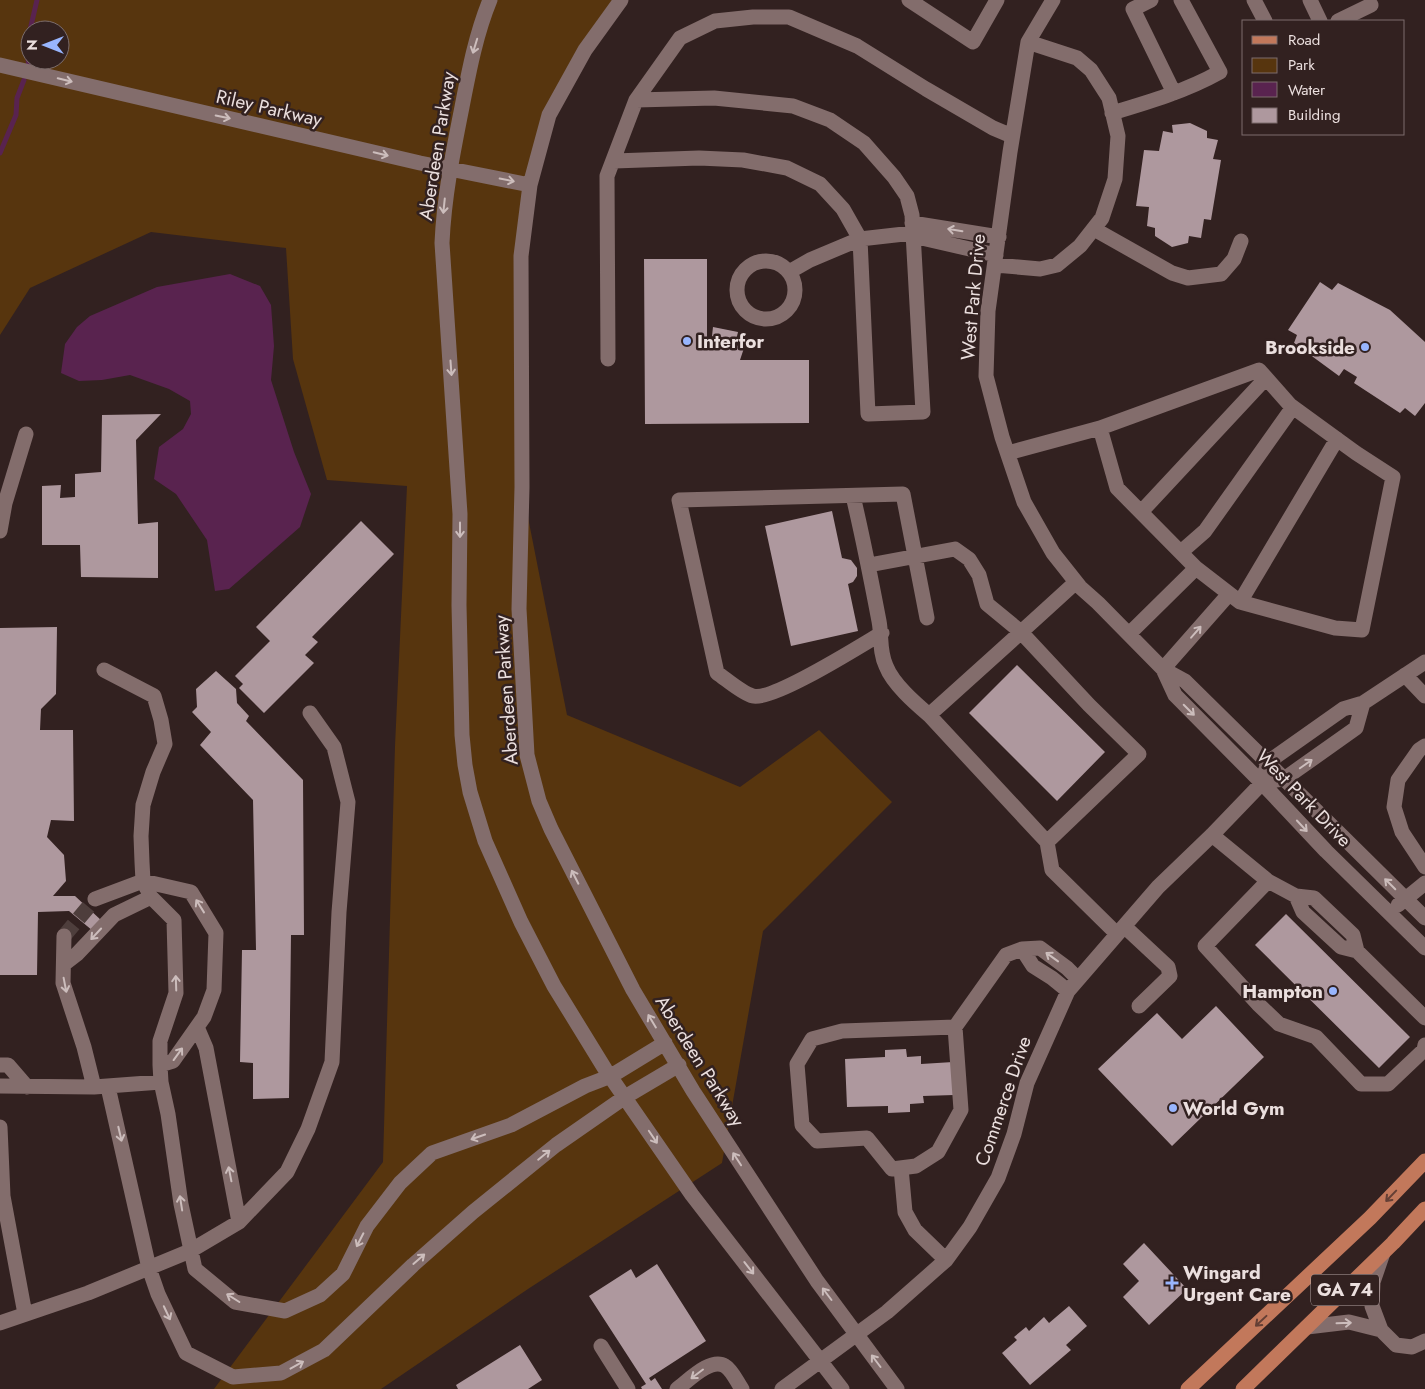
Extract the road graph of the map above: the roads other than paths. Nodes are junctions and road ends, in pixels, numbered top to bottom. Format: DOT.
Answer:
graph roads {
  1 [pos="490,0"];
  2 [pos="621,0"];
  3 [pos="909,0"];
  4 [pos="997,0"];
  5 [pos="1053,0"];
  6 [pos="1151,0"];
  7 [pos="1181,0"];
  8 [pos="1254,0"];
  9 [pos="1310,0"];
  10 [pos="1371,5"];
  11 [pos="1264,20"];
  12 [pos="1320,20"];
  13 [pos="1340,20"];
  14 [pos="1028,42"];
  15 [pos="0,66"];
  16 [pos="1174,93"];
  17 [pos="636,100"];
  18 [pos="1112,113"];
  19 [pos="1012,136"];
  20 [pos="614,161"];
  21 [pos="449,170"];
  22 [pos="530,185"];
  23 [pos="1094,229"];
  24 [pos="913,231"];
  25 [pos="998,237"];
  26 [pos="860,238"];
  27 [pos="1241,241"];
  28 [pos="995,260"];
  29 [pos="789,272"];
  30 [pos="608,359"];
  31 [pos="1266,378"];
  32 [pos="1293,407"];
  33 [pos="1100,428"];
  34 [pos="26,434"];
  35 [pos="1337,440"];
  36 [pos="1008,454"];
  37 [pos="853,496"];
  38 [pos="1141,512"];
  39 [pos="0,531"];
  40 [pos="1181,552"];
  41 [pos="915,556"];
  42 [pos="869,565"];
  43 [pos="1196,568"];
  44 [pos="1076,582"];
  45 [pos="1235,598"];
  46 [pos="927,618"];
  47 [pos="1021,632"];
  48 [pos="882,634"];
  49 [pos="1129,634"];
  50 [pos="1425,662"];
  51 [pos="1163,669"];
  52 [pos="104,670"];
  53 [pos="1405,675"];
  54 [pos="1425,696"];
  55 [pos="1363,703"];
  56 [pos="310,713"];
  57 [pos="929,715"];
  58 [pos="1425,746"];
  59 [pos="1268,762"];
  60 [pos="1284,779"];
  61 [pos="1262,783"];
  62 [pos="1212,836"];
  63 [pos="1047,842"];
  64 [pos="1425,867"];
  65 [pos="143,880"];
  66 [pos="1268,882"];
  67 [pos="1425,883"];
  68 [pos="151,897"];
  69 [pos="1405,898"];
  70 [pos="96,899"];
  71 [pos="1390,913"];
  72 [pos="1425,918"];
  73 [pos="1120,930"];
  74 [pos="64,936"];
  75 [pos="1425,948"];
  76 [pos="1022,949"];
  77 [pos="64,964"];
  78 [pos="1078,979"];
  79 [pos="1068,991"];
  80 [pos="1139,1006"];
  81 [pos="1425,1018"];
  82 [pos="197,1027"];
  83 [pos="955,1027"];
  84 [pos="665,1044"];
  85 [pos="1425,1045"];
  86 [pos="0,1065"];
  87 [pos="160,1065"];
  88 [pos="678,1066"];
  89 [pos="610,1076"];
  90 [pos="161,1082"];
  91 [pos="0,1086"];
  92 [pos="27,1086"];
  93 [pos="101,1087"];
  94 [pos="625,1097"];
  95 [pos="0,1127"];
  96 [pos="1425,1161"];
  97 [pos="901,1168"];
  98 [pos="1425,1209"];
  99 [pos="239,1222"];
  100 [pos="190,1251"];
  101 [pos="1383,1253"];
  102 [pos="946,1260"];
  103 [pos="150,1268"];
  104 [pos="25,1314"];
  105 [pos="0,1323"];
  106 [pos="1307,1327"];
  107 [pos="1381,1330"];
  108 [pos="855,1334"];
  109 [pos="1425,1341"];
  110 [pos="601,1346"];
  111 [pos="820,1361"];
  112 [pos="628,1389"];
  113 [pos="677,1389"];
  114 [pos="742,1389"];
  115 [pos="782,1389"];
  116 [pos="842,1389"];
  117 [pos="897,1389"];
  118 [pos="1188,1389"];
  119 [pos="1243,1389"];
  1 -- 21 [label="street, Aberdeen Parkway, one-way"];
  2 -- 22 [label="street, Aberdeen Parkway"];
  3 -- 4 [label="street"];
  5 -- 14 [label="street, West Park Drive"];
  6 -- 16 [label="street"];
  7 -- 16 [label="street"];
  8 -- 11 [label="street"];
  9 -- 12 [label="street"];
  10 -- 13 [label="street"];
  14 -- 18 [label="street"];
  14 -- 19 [label="street, West Park Drive"];
  15 -- 21 [label="street, Riley Parkway, one-way"];
  16 -- 18 [label="street"];
  17 -- 19 [label="street"];
  17 -- 20 [label="street"];
  17 -- 24 [label="street"];
  18 -- 23 [label="street"];
  19 -- 25 [label="street, West Park Drive"];
  20 -- 26 [label="street"];
  20 -- 30 [label="street"];
  21 -- 22 [label="street, Riley Parkway, one-way"];
  21 -- 89 [label="street, Aberdeen Parkway, one-way"];
  84 -- 22 [label="street, Aberdeen Parkway, one-way"];
  23 -- 27 [label="street"];
  23 -- 28 [label="street"];
  25 -- 24 [label="street, one-way"];
  24 -- 26 [label="street"];
  24 -- 26 [label="street"];
  24 -- 28 [label="street"];
  25 -- 28 [label="street, West Park Drive"];
  26 -- 29 [label="street"];
  28 -- 36 [label="street, West Park Drive"];
  31 -- 32 [label="street"];
  31 -- 33 [label="street"];
  31 -- 38 [label="street"];
  32 -- 35 [label="street"];
  32 -- 40 [label="street"];
  33 -- 36 [label="street"];
  33 -- 38 [label="street"];
  34 -- 39 [label="street"];
  35 -- 45 [label="street"];
  35 -- 45 [label="street"];
  36 -- 44 [label="street, West Park Drive"];
  37 -- 41 [label="street"];
  37 -- 42 [label="street"];
  37 -- 48 [label="street"];
  38 -- 40 [label="street"];
  40 -- 43 [label="street"];
  41 -- 42 [label="street"];
  41 -- 46 [label="street"];
  41 -- 47 [label="street"];
  42 -- 48 [label="street"];
  43 -- 45 [label="street"];
  43 -- 49 [label="street"];
  44 -- 47 [label="street"];
  44 -- 49 [label="street, West Park Drive"];
  51 -- 45 [label="street, one-way"];
  47 -- 57 [label="street"];
  47 -- 63 [label="street"];
  48 -- 57 [label="street"];
  49 -- 51 [label="street, West Park Drive"];
  50 -- 53 [label="street"];
  51 -- 59 [label="street, West Park Drive"];
  51 -- 61 [label="street, West Park Drive, one-way"];
  52 -- 65 [label="street"];
  53 -- 54 [label="street"];
  53 -- 55 [label="street"];
  55 -- 59 [label="street"];
  60 -- 55 [label="street, one-way"];
  56 -- 99 [label="street"];
  57 -- 63 [label="street"];
  58 -- 64 [label="street"];
  59 -- 60 [label="street, West Park Drive"];
  59 -- 61 [label="street, Commerce Drive"];
  60 -- 61 [label="street"];
  69 -- 60 [label="street, West Park Drive, one-way"];
  61 -- 62 [label="street, Commerce Drive"];
  61 -- 71 [label="street, West Park Drive, one-way"];
  62 -- 66 [label="street"];
  62 -- 73 [label="street, Commerce Drive"];
  63 -- 73 [label="street"];
  65 -- 68 [label="street"];
  65 -- 70 [label="street"];
  82 -- 65 [label="street, one-way"];
  66 -- 81 [label="street"];
  66 -- 85 [label="street"];
  67 -- 69 [label="street"];
  68 -- 77 [label="street, one-way"];
  87 -- 68 [label="street, one-way"];
  69 -- 71 [label="street"];
  69 -- 72 [label="street, West Park Drive"];
  71 -- 75 [label="street, West Park Drive"];
  73 -- 78 [label="street, Commerce Drive"];
  73 -- 80 [label="street"];
  74 -- 77 [label="street"];
  78 -- 76 [label="street, one-way"];
  76 -- 79 [label="street"];
  76 -- 83 [label="street"];
  77 -- 93 [label="street, one-way"];
  78 -- 79 [label="street, Commerce Drive"];
  79 -- 102 [label="street, Commerce Drive"];
  87 -- 82 [label="street, one-way"];
  99 -- 82 [label="street, one-way"];
  83 -- 97 [label="street"];
  83 -- 97 [label="street"];
  84 -- 88 [label="street, Aberdeen Parkway"];
  84 -- 89 [label="street"];
  86 -- 92 [label="street"];
  87 -- 90 [label="street"];
  88 -- 94 [label="street"];
  108 -- 88 [label="street, Aberdeen Parkway, one-way"];
  89 -- 94 [label="street, Aberdeen Parkway"];
  89 -- 100 [label="street, one-way"];
  90 -- 93 [label="street"];
  100 -- 90 [label="street, one-way"];
  91 -- 92 [label="street"];
  92 -- 93 [label="street"];
  93 -- 103 [label="street, one-way"];
  103 -- 94 [label="street, one-way"];
  94 -- 111 [label="street, Aberdeen Parkway, one-way"];
  95 -- 104 [label="street"];
  96 -- 118 [label="main road, GA 74, one-way"];
  97 -- 102 [label="street"];
  98 -- 101 [label="main road, GA 74"];
  99 -- 100 [label="street"];
  100 -- 103 [label="street"];
  101 -- 106 [label="main road, GA 74"];
  101 -- 107 [label="street"];
  102 -- 108 [label="street, Commerce Drive"];
  103 -- 104 [label="street"];
  104 -- 105 [label="street"];
  106 -- 107 [label="street, one-way"];
  106 -- 119 [label="main road, GA 74"];
  107 -- 109 [label="street"];
  108 -- 111 [label="street, Commerce Drive"];
  117 -- 108 [label="street, Aberdeen Parkway, one-way"];
  110 -- 112 [label="street"];
  111 -- 115 [label="street, Commerce Drive"];
  111 -- 116 [label="street, Aberdeen Parkway"];
  114 -- 113 [label="street, one-way"];
}
